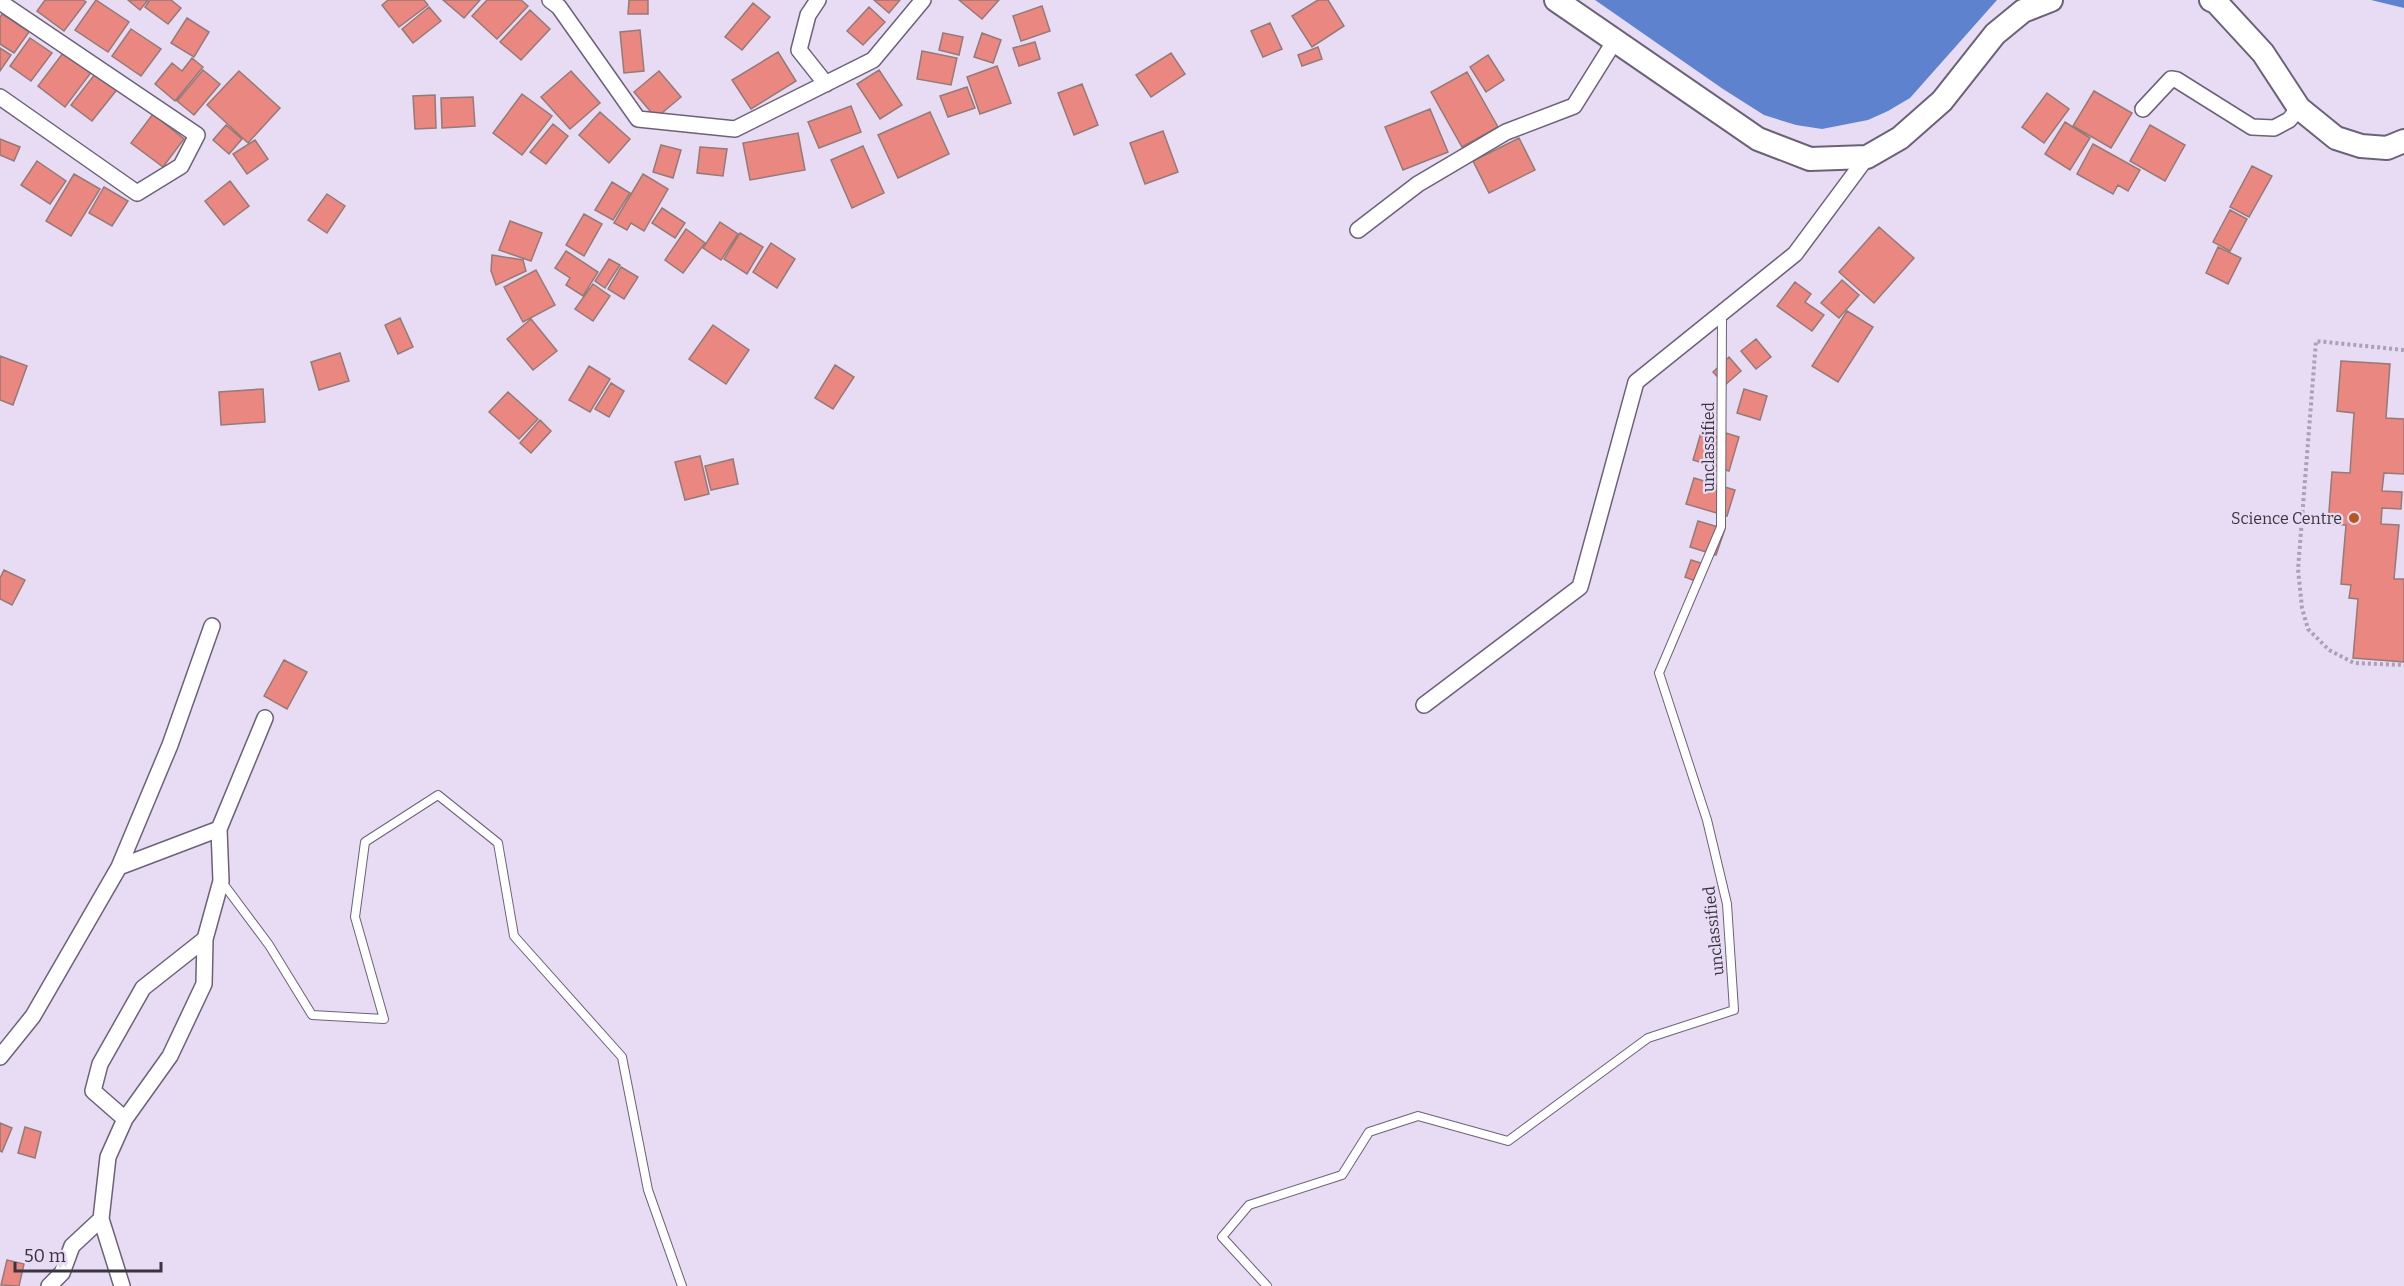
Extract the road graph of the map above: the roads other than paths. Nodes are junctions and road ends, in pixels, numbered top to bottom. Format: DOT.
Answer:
graph roads {
  1 [pos="550,0"];
  2 [pos="818,0"];
  3 [pos="923,0"];
  4 [pos="1556,0"];
  5 [pos="2050,0"];
  6 [pos="2211,0"];
  7 [pos="0,2"];
  8 [pos="1614,42"];
  9 [pos="826,84"];
  10 [pos="0,97"];
  11 [pos="2299,108"];
  12 [pos="2143,109"];
  13 [pos="2404,141"];
  14 [pos="1867,157"];
  15 [pos="1358,230"];
  16 [pos="1722,312"];
  17 [pos="212,626"];
  18 [pos="1424,705"];
  19 [pos="265,718"];
  20 [pos="219,829"];
  21 [pos="119,867"];
  22 [pos="221,881"];
  23 [pos="205,939"];
  24 [pos="0,1057"];
  25 [pos="125,1119"];
  26 [pos="101,1219"];
  27 [pos="48,1286"];
  28 [pos="122,1286"];
  29 [pos="682,1286"];
  30 [pos="1268,1286"];
  1 -- 9 [label="street"];
  2 -- 9 [label="street"];
  3 -- 9 [label="street"];
  4 -- 8 [label="main road"];
  5 -- 14 [label="main road"];
  6 -- 11 [label="main road"];
  7 -- 10 [label="street"];
  8 -- 14 [label="main road"];
  8 -- 15 [label="street"];
  11 -- 12 [label="street"];
  11 -- 13 [label="main road"];
  14 -- 16 [label="street"];
  16 -- 18 [label="street"];
  16 -- 30 [label="lane, unclassified"];
  17 -- 21 [label="street"];
  19 -- 20 [label="street"];
  20 -- 21 [label="street"];
  20 -- 22 [label="street"];
  21 -- 24 [label="street"];
  22 -- 23 [label="street"];
  22 -- 29 [label="lane"];
  23 -- 25 [label="street"];
  23 -- 25 [label="street"];
  25 -- 26 [label="street"];
  26 -- 27 [label="street"];
  26 -- 28 [label="street"];
}
